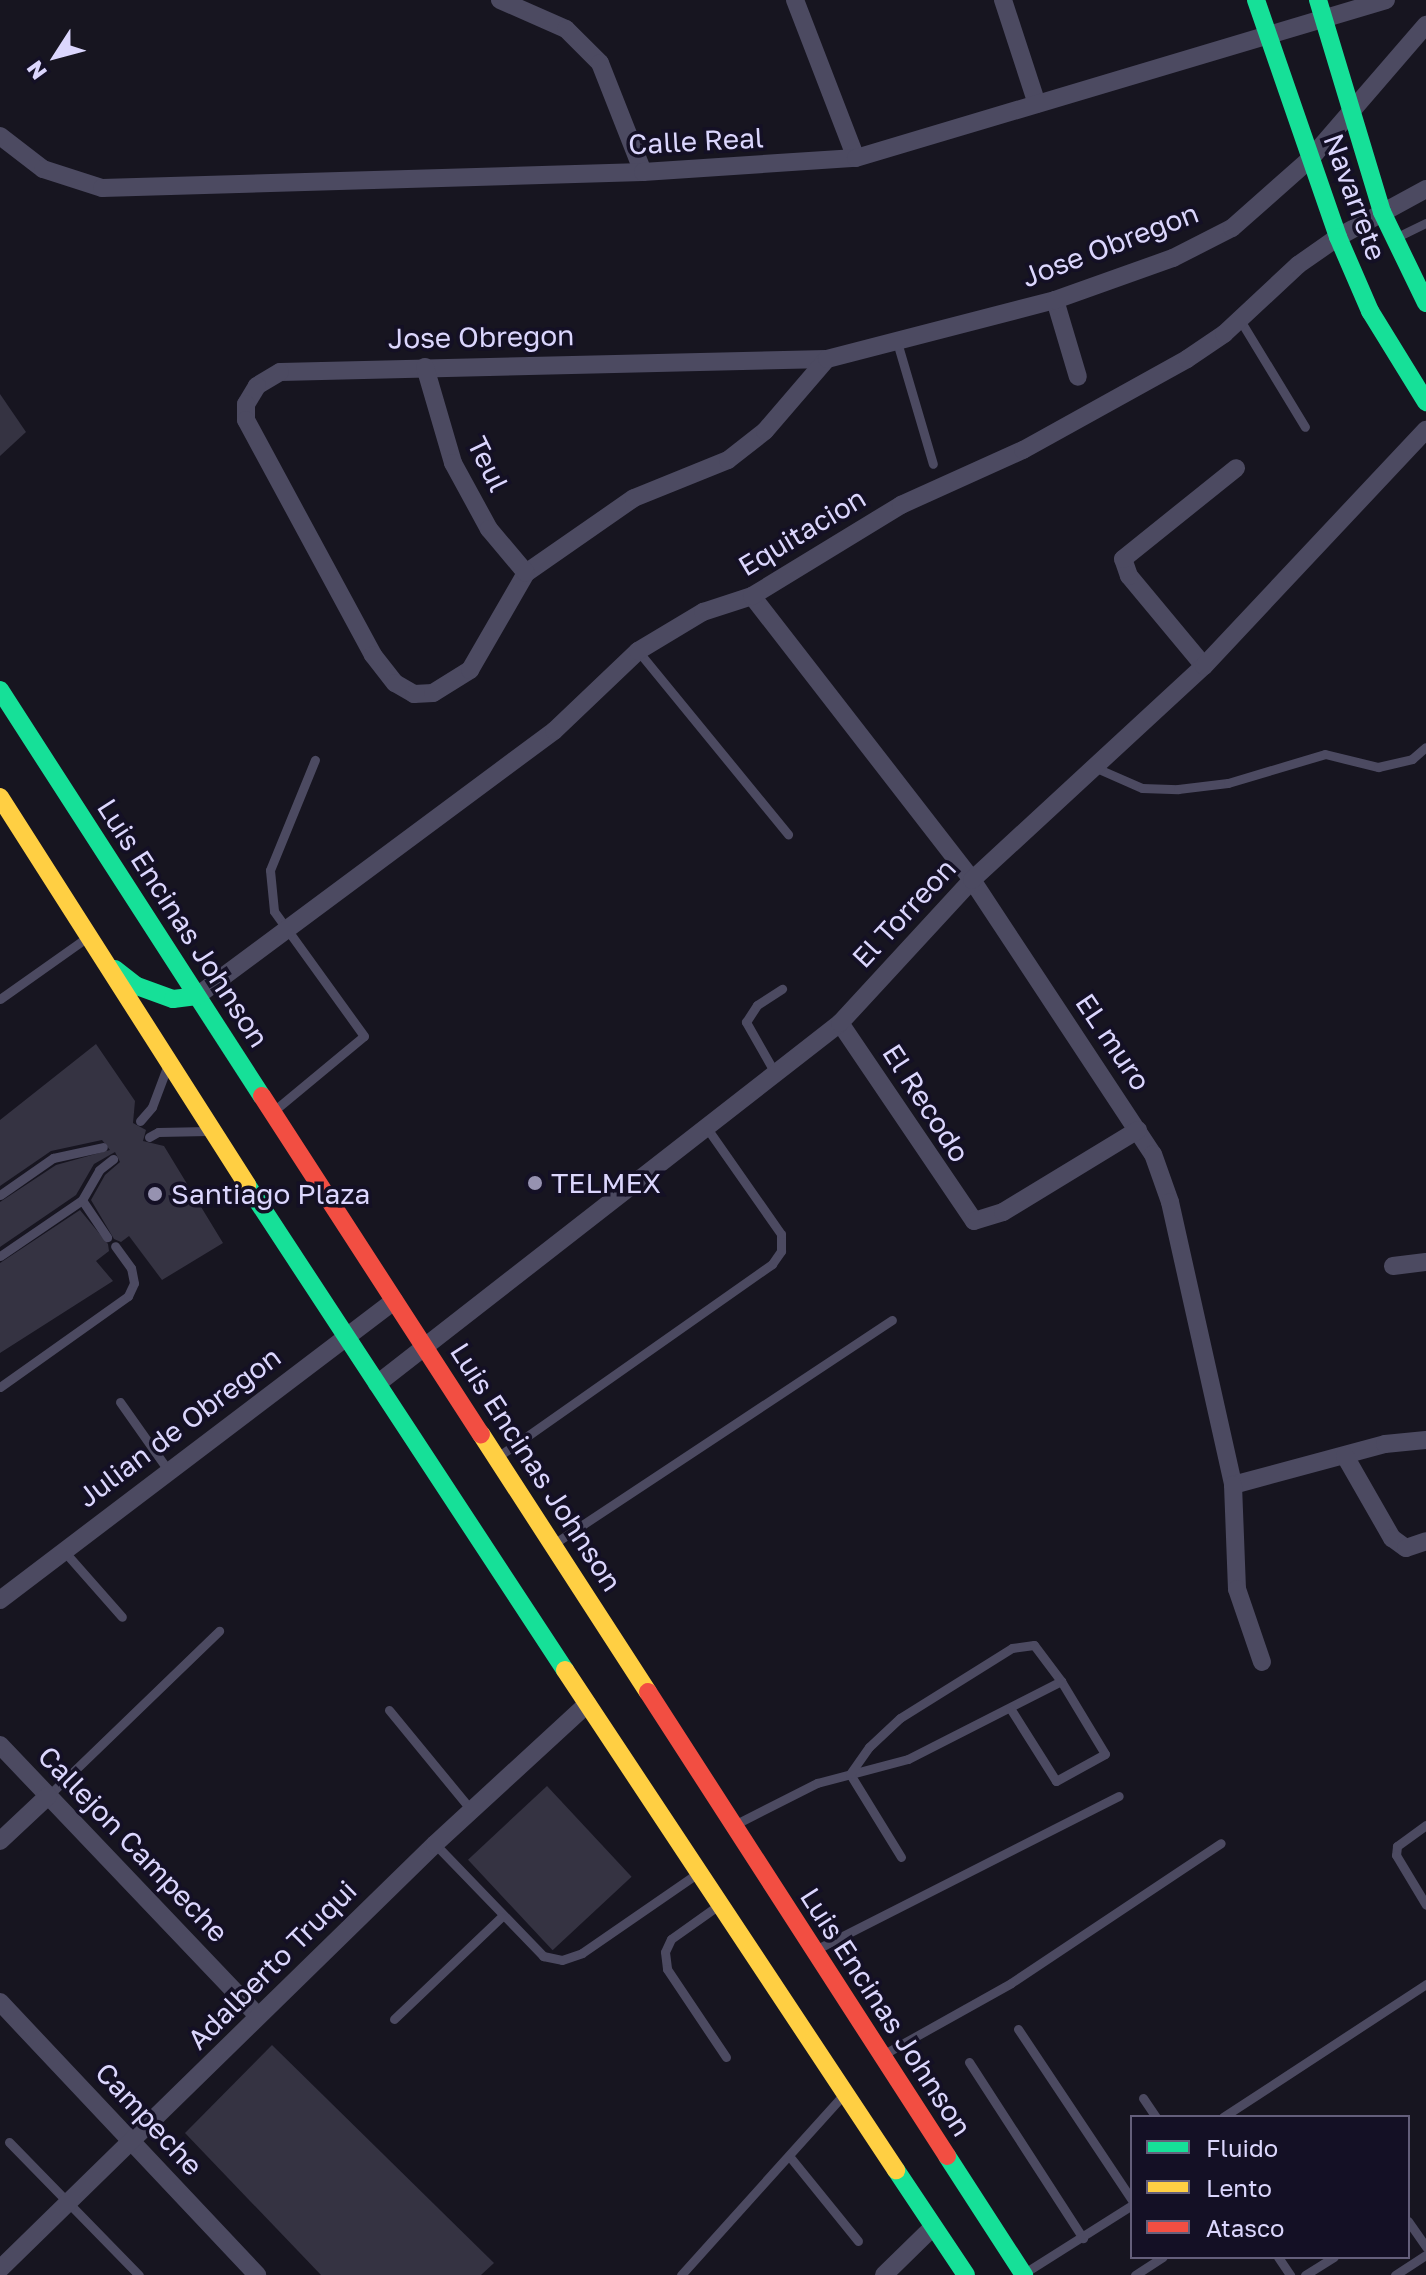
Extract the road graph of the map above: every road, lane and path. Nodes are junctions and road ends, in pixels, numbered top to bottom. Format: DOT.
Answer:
graph roads {
  1 [pos="500,0"];
  2 [pos="795,0"];
  3 [pos="1003,0"];
  4 [pos="1256,0"];
  5 [pos="1386,0"];
  6 [pos="1321,8"];
  7 [pos="1426,25"];
  8 [pos="1267,35"];
  9 [pos="1037,104"];
  10 [pos="1353,109"];
  11 [pos="0,136"];
  12 [pos="856,158"];
  13 [pos="1311,158"];
  14 [pos="643,172"];
  15 [pos="1426,189"];
  16 [pos="1382,212"];
  17 [pos="1426,223"];
  18 [pos="1338,237"];
  19 [pos="1393,239"];
  20 [pos="1055,300"];
  21 [pos="1426,303"];
  22 [pos="1240,320"];
  23 [pos="897,342"];
  24 [pos="827,359"];
  25 [pos="425,367"];
  26 [pos="1078,377"];
  27 [pos="1426,402"];
  28 [pos="1305,427"];
  29 [pos="1426,430"];
  30 [pos="933,464"];
  31 [pos="1236,468"];
  32 [pos="526,573"];
  33 [pos="752,596"];
  34 [pos="638,651"];
  35 [pos="1204,666"];
  36 [pos="0,690"];
  37 [pos="7,715"];
  38 [pos="1426,747"];
  39 [pos="315,760"];
  40 [pos="1094,767"];
  41 [pos="0,797"];
  42 [pos="7,824"];
  43 [pos="788,834"];
  44 [pos="972,880"];
  45 [pos="286,930"];
  46 [pos="89,937"];
  47 [pos="108,964"];
  48 [pos="782,989"];
  49 [pos="197,996"];
  50 [pos="0,999"];
  51 [pos="840,1023"];
  52 [pos="169,1060"];
  53 [pos="775,1073"];
  54 [pos="272,1113"];
  55 [pos="140,1121"];
  56 [pos="706,1127"];
  57 [pos="1138,1130"];
  58 [pos="215,1131"];
  59 [pos="149,1137"];
  60 [pos="103,1147"];
  61 [pos="85,1155"];
  62 [pos="113,1159"];
  63 [pos="99,1170"];
  64 [pos="0,1195"];
  65 [pos="82,1200"];
  66 [pos="107,1237"];
  67 [pos="115,1246"];
  68 [pos="0,1256"];
  69 [pos="1426,1262"];
  70 [pos="1393,1266"];
  71 [pos="394,1301"];
  72 [pos="892,1320"];
  73 [pos="344,1336"];
  74 [pos="424,1346"];
  75 [pos="377,1384"];
  76 [pos="0,1387"];
  77 [pos="120,1402"];
  78 [pos="1426,1440"];
  79 [pos="1345,1456"];
  80 [pos="496,1458"];
  81 [pos="168,1470"];
  82 [pos="1233,1485"];
  83 [pos="1426,1541"];
  84 [pos="552,1545"];
  85 [pos="63,1550"];
  86 [pos="0,1600"];
  87 [pos="122,1617"];
  88 [pos="219,1631"];
  89 [pos="1262,1662"];
  90 [pos="1061,1681"];
  91 [pos="587,1704"];
  92 [pos="1010,1708"];
  93 [pos="389,1710"];
  94 [pos="0,1745"];
  95 [pos="850,1774"];
  96 [pos="48,1796"];
  97 [pos="1119,1796"];
  98 [pos="471,1810"];
  99 [pos="1426,1825"];
  100 [pos="732,1826"];
  101 [pos="0,1841"];
  102 [pos="1221,1843"];
  103 [pos="435,1844"];
  104 [pos="901,1857"];
  105 [pos="698,1873"];
  106 [pos="718,1905"];
  107 [pos="1426,1905"];
  108 [pos="501,1917"];
  109 [pos="812,1951"];
  110 [pos="1426,1984"];
  111 [pos="0,2002"];
  112 [pos="258,2016"];
  113 [pos="394,2019"];
  114 [pos="1018,2029"];
  115 [pos="879,2056"];
  116 [pos="726,2057"];
  117 [pos="969,2062"];
  118 [pos="843,2095"];
  119 [pos="1143,2098"];
  120 [pos="1155,2115"];
  121 [pos="1226,2115"];
  122 [pos="9,2142"];
  123 [pos="133,2142"];
  124 [pos="790,2157"];
  125 [pos="1130,2199"];
  126 [pos="1130,2203"];
  127 [pos="67,2205"];
  128 [pos="1410,2224"];
  129 [pos="936,2234"];
  130 [pos="1083,2238"];
  131 [pos="858,2241"];
  132 [pos="1426,2247"];
  133 [pos="1426,2255"];
  134 [pos="1160,2259"];
  135 [pos="1331,2259"];
  136 [pos="0,2269"];
  137 [pos="1024,2274"];
  138 [pos="139,2275"];
  139 [pos="257,2275"];
  140 [pos="681,2275"];
  141 [pos="884,2275"];
  142 [pos="956,2275"];
  143 [pos="966,2275"];
  144 [pos="1135,2275"];
  145 [pos="1305,2275"];
  146 [pos="1395,2275"];
  1 -- 14 [label="street"];
  2 -- 12 [label="street"];
  3 -- 9 [label="street"];
  4 -- 8 [label="main road, Navarrete"];
  5 -- 6 [label="street, Calle Real"];
  6 -- 8 [label="street, Calle Real"];
  6 -- 10 [label="main road, Navarrete"];
  7 -- 10 [label="street, Jose Obregon"];
  8 -- 9 [label="street, Calle Real"];
  8 -- 13 [label="main road, Navarrete"];
  9 -- 12 [label="street, Calle Real"];
  10 -- 13 [label="street, Jose Obregon"];
  10 -- 16 [label="main road, Navarrete"];
  11 -- 14 [label="street, Calle Real"];
  12 -- 14 [label="street, Calle Real"];
  13 -- 18 [label="main road, Navarrete"];
  13 -- 20 [label="street, Jose Obregon"];
  15 -- 16 [label="street, Equitacion"];
  16 -- 18 [label="street, Equitacion"];
  16 -- 19 [label="main road, Navarrete"];
  17 -- 19 [label="lane"];
  18 -- 22 [label="street, Equitacion"];
  18 -- 27 [label="main road, Navarrete"];
  19 -- 21 [label="main road, Navarrete"];
  20 -- 23 [label="street, Jose Obregon"];
  20 -- 26 [label="street"];
  22 -- 28 [label="lane"];
  22 -- 33 [label="street, Equitacion"];
  23 -- 24 [label="street, Jose Obregon"];
  23 -- 30 [label="lane"];
  24 -- 25 [label="street, Jose Obregon"];
  24 -- 32 [label="street"];
  25 -- 32 [label="street, Teul"];
  25 -- 32 [label="street, Jose Obregon"];
  29 -- 35 [label="street, El Torreon"];
  31 -- 35 [label="street"];
  33 -- 34 [label="street, Equitacion"];
  33 -- 44 [label="street, EL muro"];
  34 -- 43 [label="lane"];
  34 -- 45 [label="street, Equitacion"];
  35 -- 40 [label="street, El Torreon"];
  36 -- 37 [label="main road, Luis Encinas Johnson"];
  37 -- 49 [label="main road, Luis Encinas Johnson"];
  38 -- 40 [label="lane"];
  39 -- 45 [label="lane"];
  40 -- 44 [label="street, El Torreon"];
  41 -- 42 [label="main road"];
  42 -- 46 [label="main road"];
  44 -- 51 [label="street, El Torreon"];
  44 -- 57 [label="street, EL muro"];
  45 -- 49 [label="street, Equitacion"];
  45 -- 54 [label="lane"];
  46 -- 47 [label="main road"];
  46 -- 50 [label="lane"];
  47 -- 49 [label="main road"];
  47 -- 52 [label="main road"];
  48 -- 53 [label="lane"];
  49 -- 54 [label="main road, Luis Encinas Johnson"];
  51 -- 53 [label="street, El Torreon"];
  51 -- 57 [label="street, El Recodo"];
  52 -- 55 [label="lane"];
  52 -- 58 [label="main road"];
  53 -- 56 [label="street, El Torreon"];
  54 -- 71 [label="main road, Luis Encinas Johnson"];
  56 -- 74 [label="street, El Torreon"];
  56 -- 80 [label="lane"];
  57 -- 82 [label="street, EL muro"];
  58 -- 59 [label="lane"];
  58 -- 73 [label="main road"];
  60 -- 61 [label="lane"];
  61 -- 63 [label="lane"];
  61 -- 64 [label="lane"];
  62 -- 63 [label="lane"];
  63 -- 65 [label="lane"];
  65 -- 66 [label="lane"];
  65 -- 68 [label="lane"];
  67 -- 76 [label="lane"];
  69 -- 70 [label="street"];
  71 -- 73 [label="street, Julian de Obregon"];
  71 -- 74 [label="main road, Luis Encinas Johnson"];
  72 -- 84 [label="lane"];
  73 -- 75 [label="main road"];
  73 -- 81 [label="street, Julian de Obregon"];
  74 -- 75 [label="street, El Torreon"];
  74 -- 80 [label="main road, Luis Encinas Johnson"];
  75 -- 91 [label="main road"];
  77 -- 81 [label="lane"];
  78 -- 79 [label="street"];
  79 -- 82 [label="street"];
  79 -- 83 [label="street"];
  80 -- 84 [label="main road, Luis Encinas Johnson"];
  81 -- 85 [label="street, Julian de Obregon"];
  82 -- 89 [label="street, EL muro"];
  84 -- 100 [label="main road, Luis Encinas Johnson"];
  85 -- 86 [label="street, Julian de Obregon"];
  85 -- 87 [label="lane"];
  88 -- 96 [label="lane"];
  90 -- 92 [label="lane"];
  90 -- 92 [label="lane"];
  90 -- 95 [label="lane"];
  91 -- 98 [label="street, Adalberto Truqui"];
  91 -- 105 [label="main road"];
  92 -- 95 [label="lane"];
  93 -- 98 [label="lane"];
  94 -- 96 [label="street, Callejon Campeche"];
  95 -- 100 [label="lane"];
  95 -- 104 [label="lane"];
  96 -- 101 [label="street"];
  96 -- 112 [label="street, Callejon Campeche"];
  97 -- 109 [label="lane"];
  98 -- 103 [label="street, Adalberto Truqui"];
  99 -- 107 [label="lane"];
  100 -- 109 [label="main road, Luis Encinas Johnson"];
  102 -- 115 [label="lane"];
  103 -- 108 [label="lane"];
  103 -- 112 [label="street, Adalberto Truqui"];
  105 -- 106 [label="main road"];
  105 -- 108 [label="lane"];
  106 -- 116 [label="lane"];
  106 -- 118 [label="main road"];
  108 -- 113 [label="lane"];
  109 -- 115 [label="main road, Luis Encinas Johnson"];
  110 -- 121 [label="lane"];
  111 -- 123 [label="street, Campeche"];
  112 -- 123 [label="street, Adalberto Truqui"];
  114 -- 125 [label="lane"];
  115 -- 137 [label="main road, Luis Encinas Johnson"];
  117 -- 130 [label="lane"];
  118 -- 124 [label="lane"];
  118 -- 129 [label="main road"];
  119 -- 120 [label="lane"];
  122 -- 127 [label="lane"];
  123 -- 127 [label="street, Adalberto Truqui"];
  123 -- 139 [label="street, Campeche"];
  124 -- 131 [label="lane"];
  124 -- 140 [label="lane"];
  126 -- 130 [label="lane"];
  127 -- 136 [label="street, Adalberto Truqui"];
  127 -- 138 [label="lane"];
  128 -- 132 [label="lane"];
  129 -- 141 [label="street"];
  129 -- 142 [label="main road"];
  129 -- 143 [label="main road"];
  130 -- 137 [label="lane"];
  133 -- 146 [label="lane"];
  134 -- 144 [label="lane"];
  135 -- 145 [label="lane"];
}
